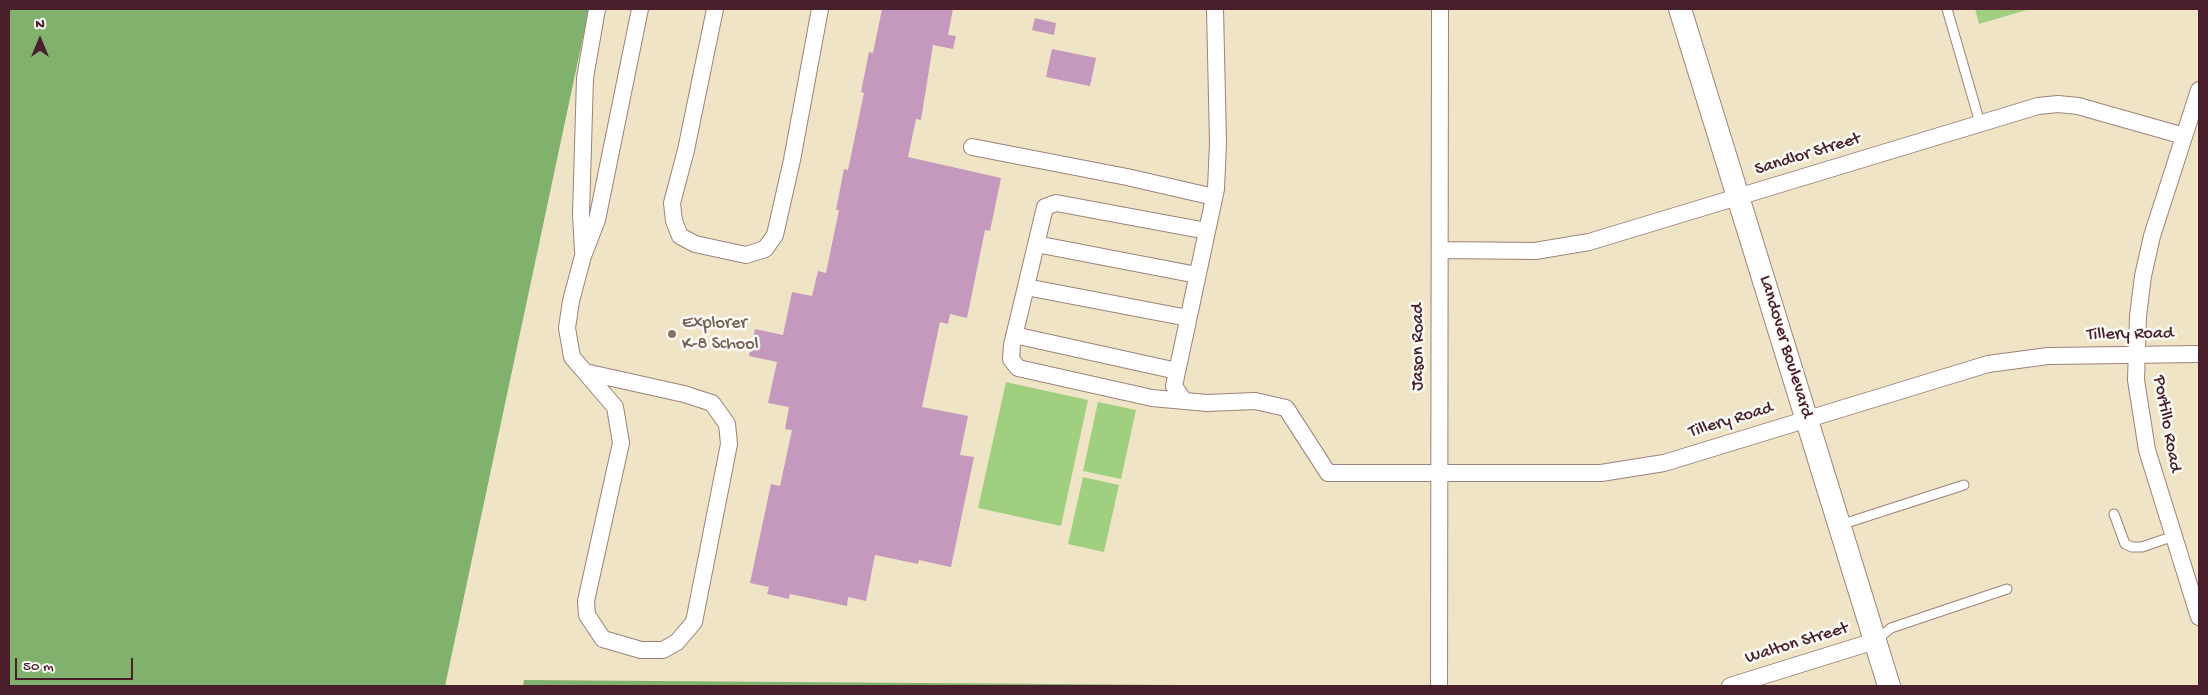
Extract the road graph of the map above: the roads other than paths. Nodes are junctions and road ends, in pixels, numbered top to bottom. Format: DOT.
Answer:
graph roads {
  1 [pos="597,9"];
  2 [pos="640,9"];
  3 [pos="715,9"];
  4 [pos="820,9"];
  5 [pos="1215,9"];
  6 [pos="1440,9"];
  7 [pos="1680,9"];
  8 [pos="1947,9"];
  9 [pos="2199,90"];
  10 [pos="1980,123"];
  11 [pos="2184,136"];
  12 [pos="972,148"];
  13 [pos="1214,197"];
  14 [pos="1738,197"];
  15 [pos="1207,231"];
  16 [pos="1036,244"];
  17 [pos="1440,250"];
  18 [pos="583,256"];
  19 [pos="1197,275"];
  20 [pos="1026,287"];
  21 [pos="1188,318"];
  22 [pos="1014,335"];
  23 [pos="2199,354"];
  24 [pos="2137,355"];
  25 [pos="1177,370"];
  26 [pos="585,372"];
  27 [pos="1184,401"];
  28 [pos="1807,419"];
  29 [pos="1439,474"];
  30 [pos="1964,485"];
  31 [pos="2114,514"];
  32 [pos="1839,525"];
  33 [pos="2174,536"];
  34 [pos="2007,589"];
  35 [pos="2199,617"];
  36 [pos="1875,641"];
  37 [pos="1439,686"];
  38 [pos="1730,686"];
  39 [pos="1889,686"];
  1 -- 18 [label="street"];
  2 -- 18 [label="street"];
  3 -- 4 [label="street"];
  5 -- 13 [label="street"];
  6 -- 17 [label="street, Jason Road"];
  7 -- 14 [label="street, Landover Boulevard"];
  8 -- 10 [label="lane"];
  9 -- 11 [label="street, Portillo Road"];
  10 -- 11 [label="street, Sandlor Street"];
  10 -- 14 [label="street, Sandlor Street"];
  11 -- 24 [label="street, Portillo Road"];
  12 -- 13 [label="street"];
  13 -- 15 [label="street"];
  14 -- 17 [label="street, Sandlor Street"];
  14 -- 28 [label="street, Landover Boulevard"];
  15 -- 16 [label="street"];
  15 -- 19 [label="street"];
  16 -- 19 [label="street"];
  16 -- 20 [label="street"];
  17 -- 29 [label="street, Jason Road"];
  18 -- 26 [label="street"];
  19 -- 21 [label="street"];
  20 -- 21 [label="street"];
  20 -- 22 [label="street"];
  21 -- 25 [label="street"];
  22 -- 25 [label="street"];
  22 -- 27 [label="street"];
  23 -- 24 [label="street, Tillery Road"];
  24 -- 28 [label="street, Tillery Road"];
  24 -- 33 [label="street, Portillo Road"];
  25 -- 27 [label="street"];
  26 -- 26 [label="street"];
  27 -- 29 [label="street, Tillery Road"];
  28 -- 29 [label="street, Tillery Road"];
  28 -- 32 [label="street, Landover Boulevard"];
  29 -- 37 [label="street, Jason Road"];
  30 -- 32 [label="lane"];
  31 -- 33 [label="lane"];
  32 -- 36 [label="street, Landover Boulevard"];
  33 -- 35 [label="street, Portillo Road"];
  34 -- 36 [label="lane"];
  36 -- 38 [label="street, Walton Street"];
  36 -- 39 [label="street, Landover Boulevard"];
}
